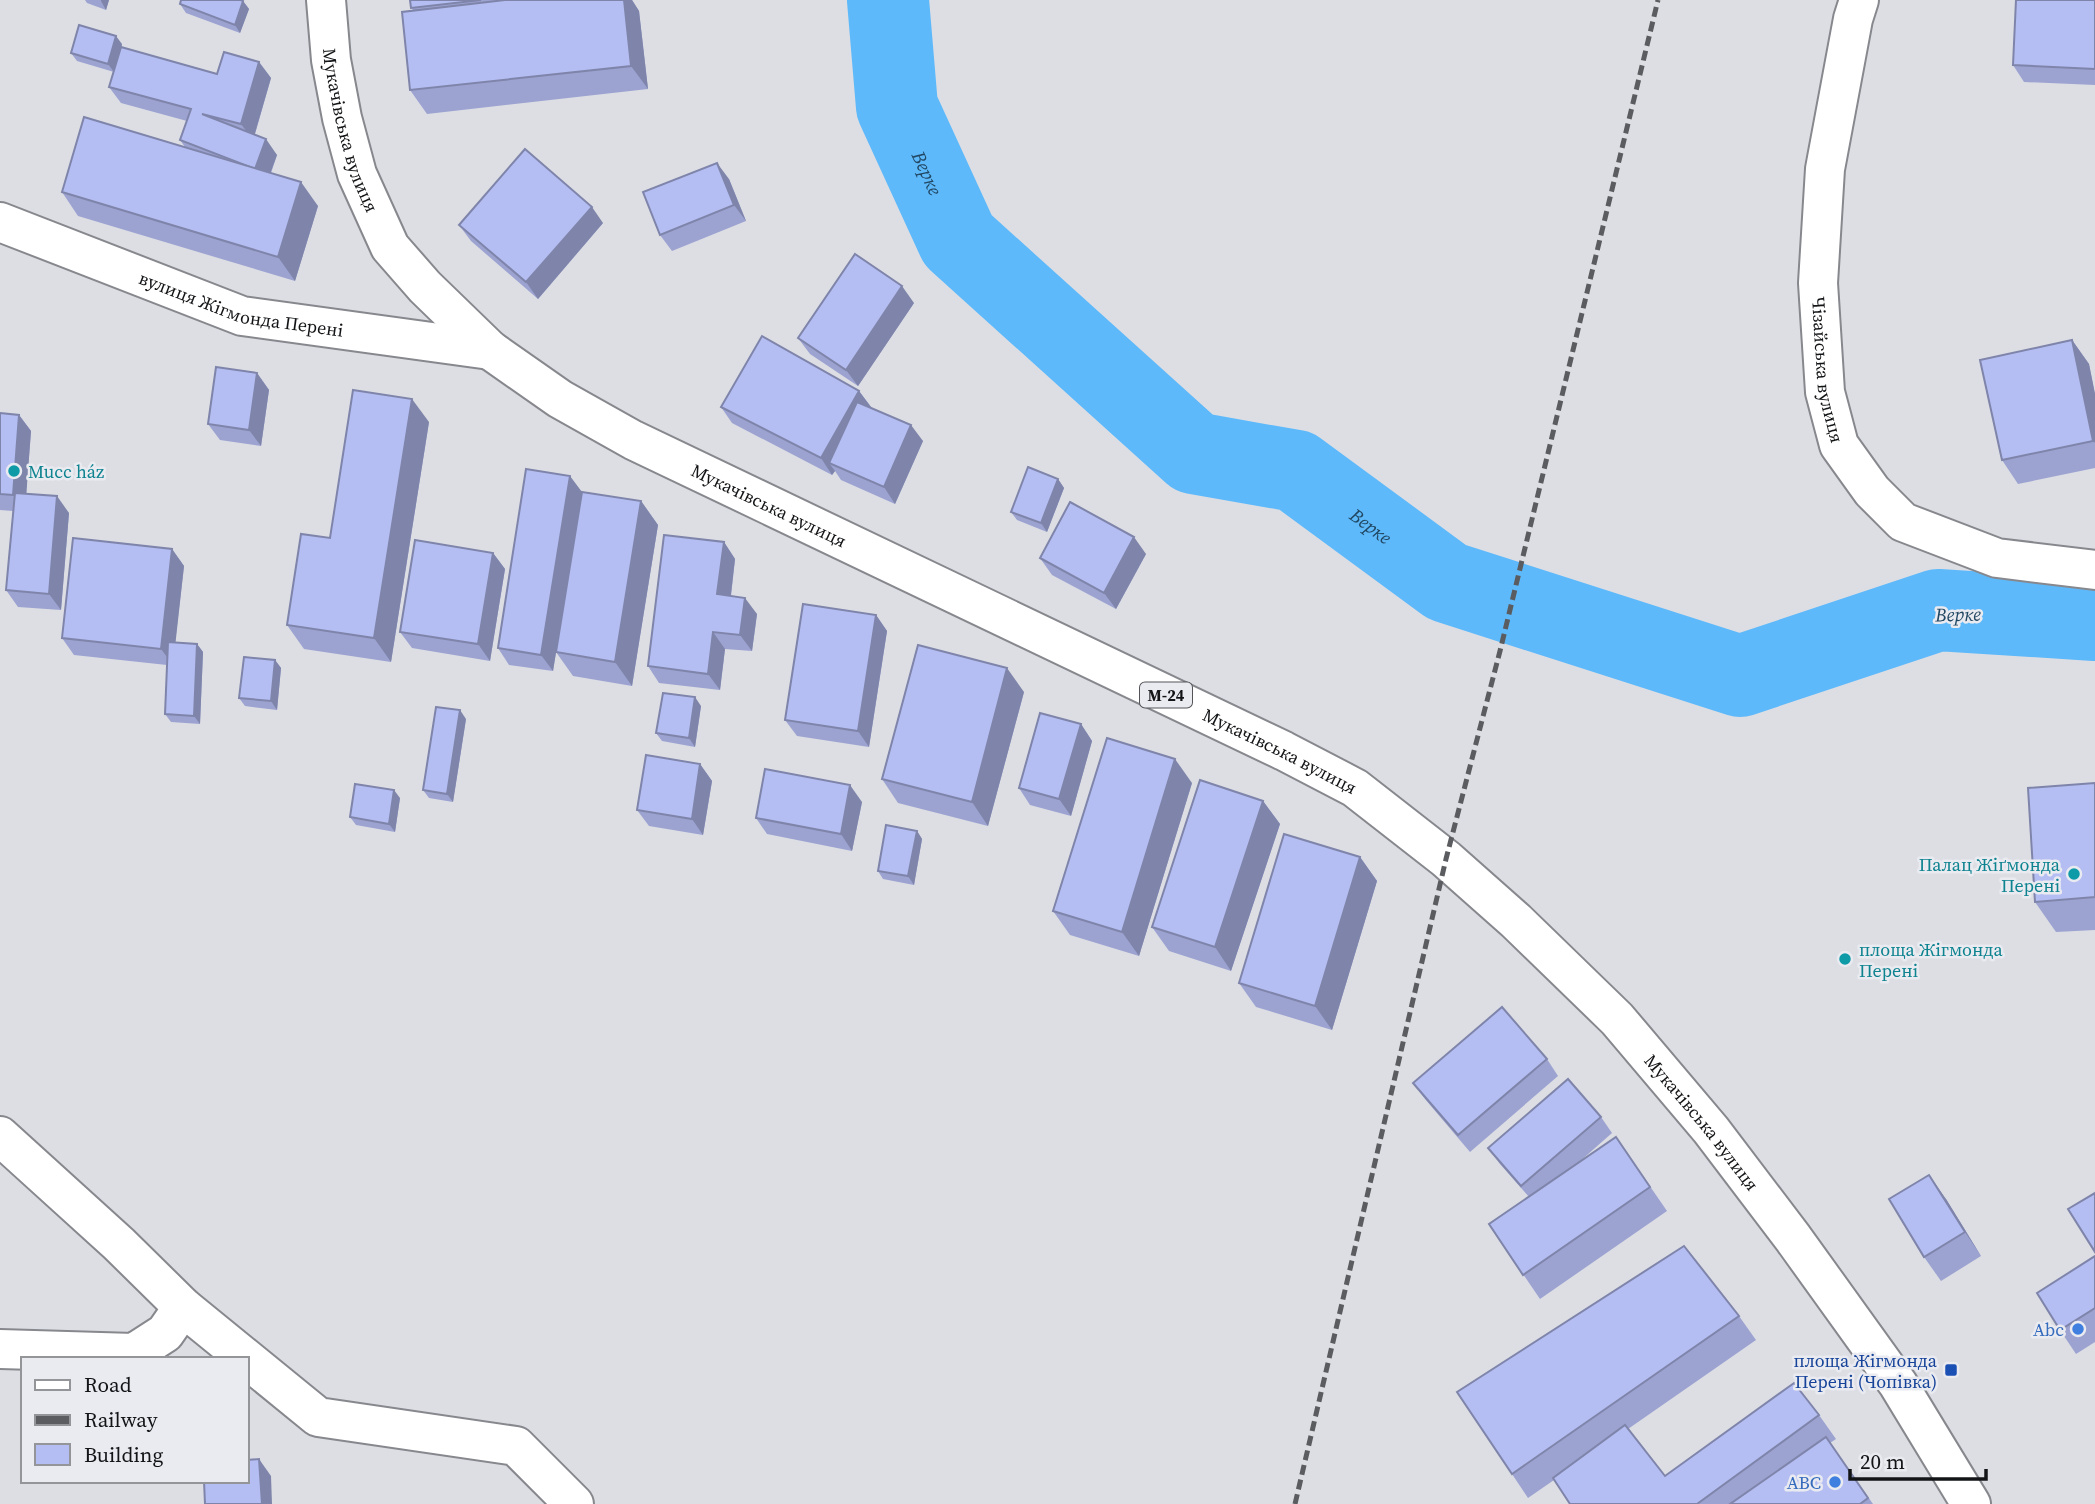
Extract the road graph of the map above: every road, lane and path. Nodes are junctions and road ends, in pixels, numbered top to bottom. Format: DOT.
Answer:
graph roads {
  1 [pos="326,0"];
  2 [pos="1859,0"];
  3 [pos="0,222"];
  4 [pos="490,350"];
  5 [pos="2095,570"];
  6 [pos="0,1136"];
  7 [pos="183,1307"];
  8 [pos="0,1349"];
  9 [pos="244,1357"];
  10 [pos="248,1360"];
  11 [pos="573,1504"];
  12 [pos="1971,1504"];
  1 -- 4 [label="main road, Мукачівська вулиця / М-24"];
  2 -- 5 [label="main road, Чізайська вулиця"];
  3 -- 4 [label="main road, вулиця Жігмонда Перені"];
  4 -- 12 [label="main road, Мукачівська вулиця / М-24"];
  6 -- 7 [label="main road"];
  7 -- 8 [label="main road"];
  7 -- 9 [label="main road"];
  10 -- 11 [label="main road"];
}
